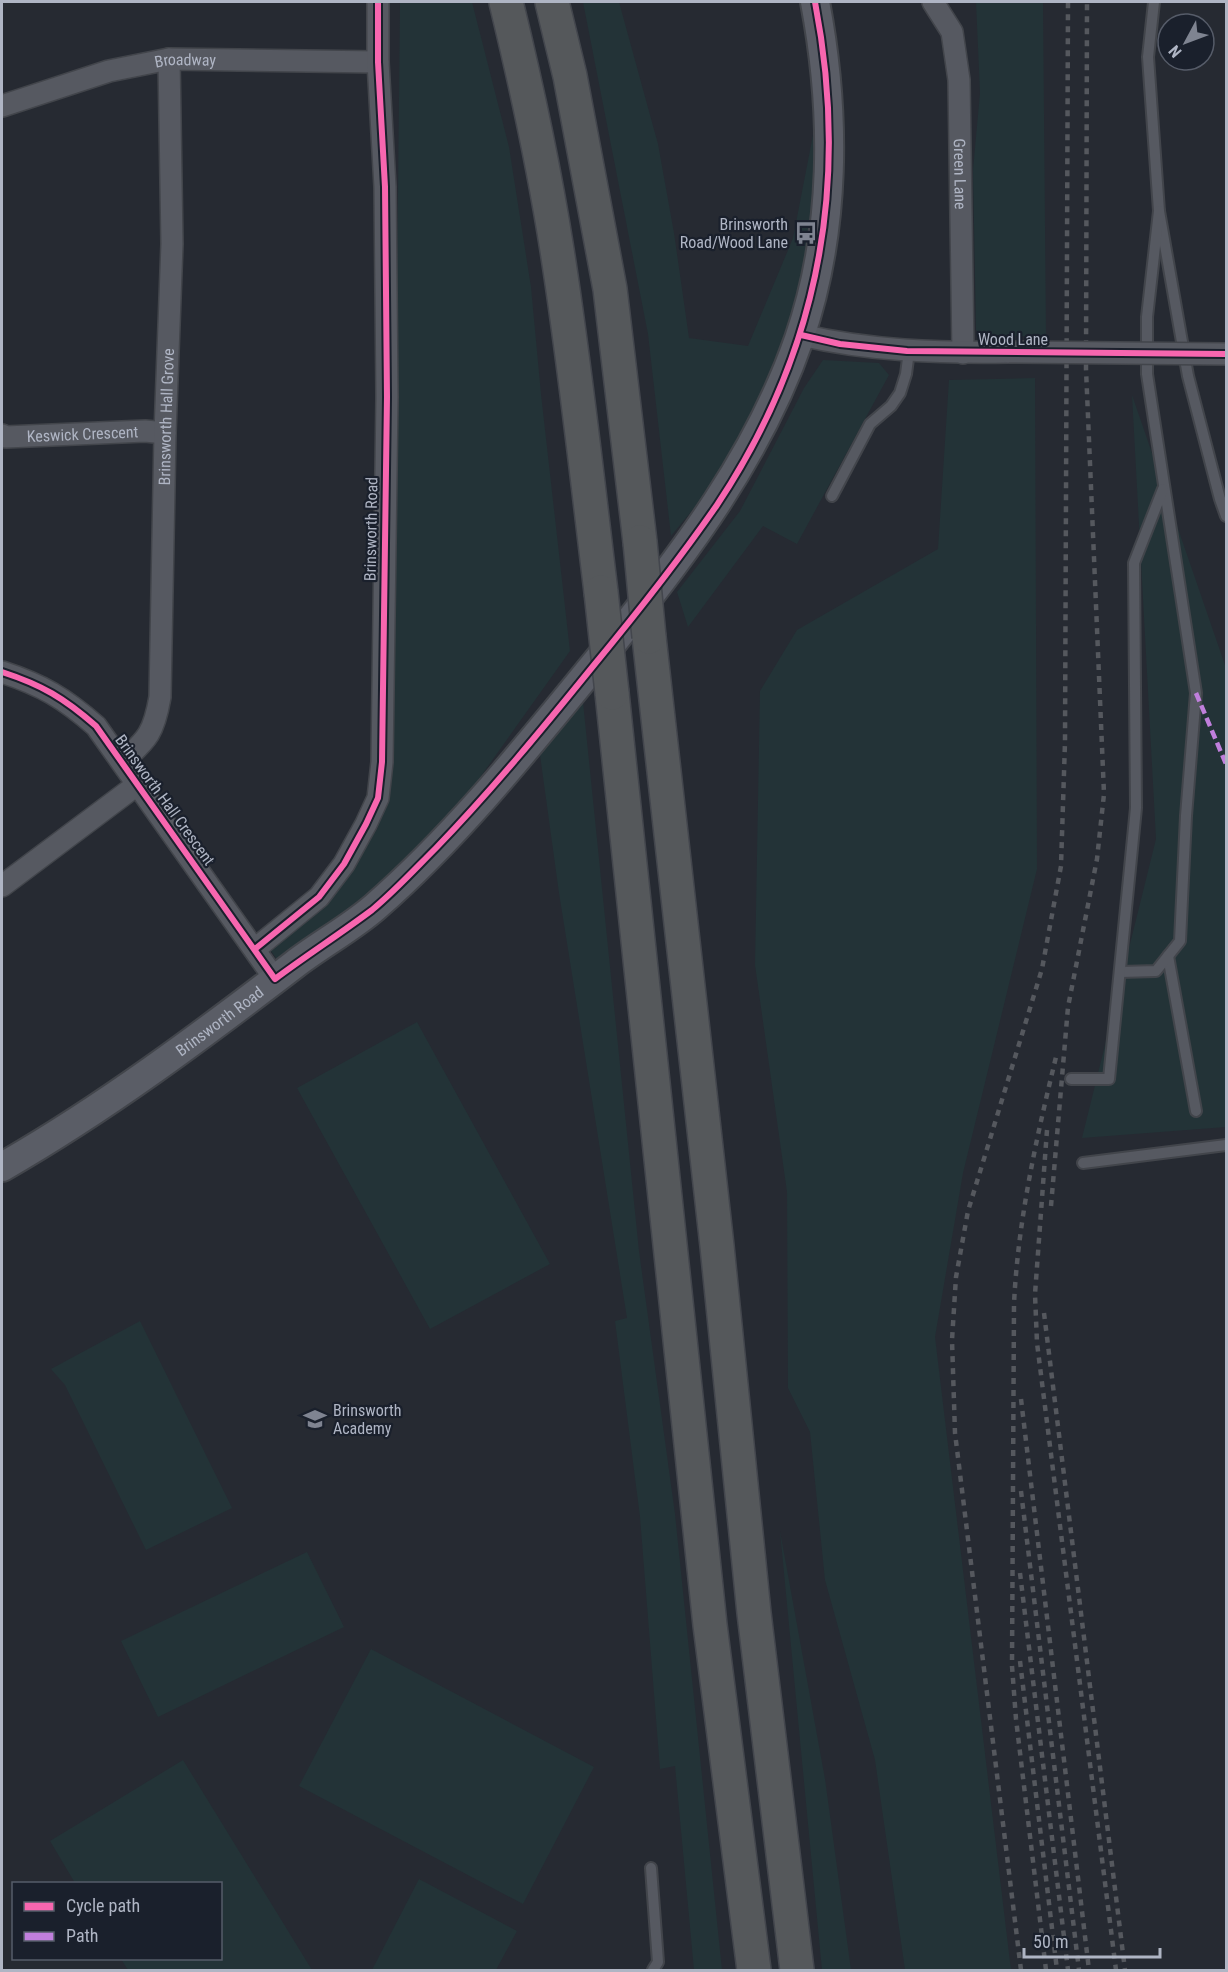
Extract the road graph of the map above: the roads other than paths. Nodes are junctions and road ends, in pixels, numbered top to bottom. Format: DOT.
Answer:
graph roads {
  1 [pos="378,2"];
  2 [pos="506,2"];
  3 [pos="552,2"];
  4 [pos="815,2"];
  5 [pos="933,2"];
  6 [pos="1154,2"];
  7 [pos="169,59"];
  8 [pos="378,62"];
  9 [pos="2,106"];
  10 [pos="1159,211"];
  11 [pos="801,334"];
  12 [pos="909,351"];
  13 [pos="963,353"];
  14 [pos="1227,354"];
  15 [pos="165,433"];
  16 [pos="2,435"];
  17 [pos="1164,486"];
  18 [pos="831,496"];
  19 [pos="1227,516"];
  20 [pos="2,672"];
  21 [pos="122,762"];
  22 [pos="138,784"];
  23 [pos="2,886"];
  24 [pos="255,949"];
  25 [pos="1168,956"];
  26 [pos="1120,972"];
  27 [pos="276,979"];
  28 [pos="1071,1079"];
  29 [pos="1196,1111"];
  30 [pos="1227,1145"];
  31 [pos="1083,1163"];
  32 [pos="2,1167"];
  33 [pos="651,1868"];
  34 [pos="653,1971"];
  35 [pos="754,1971"];
  36 [pos="798,1971"];
  1 -- 8 [label="street, Brinsworth Road"];
  2 -- 35 [label="highway, bridge"];
  3 -- 36 [label="highway, bridge"];
  4 -- 11 [label="main road, Brinsworth Road"];
  5 -- 13 [label="street, Green Lane"];
  6 -- 10 [label="lane"];
  7 -- 8 [label="street, Broadway"];
  7 -- 9 [label="street, Broadway"];
  7 -- 15 [label="street, Brinsworth Hall Grove"];
  8 -- 24 [label="street, Brinsworth Road"];
  10 -- 17 [label="lane"];
  10 -- 19 [label="lane"];
  11 -- 12 [label="street, Wood Lane"];
  11 -- 27 [label="main road, Brinsworth Road"];
  12 -- 13 [label="street, Wood Lane"];
  12 -- 18 [label="lane"];
  13 -- 14 [label="street, Wood Lane, bridge"];
  15 -- 16 [label="street, Keswick Crescent"];
  15 -- 21 [label="street, Brinsworth Hall Grove"];
  17 -- 25 [label="lane"];
  17 -- 26 [label="lane"];
  20 -- 21 [label="street, Brinsworth Hall Crescent"];
  21 -- 22 [label="street, Brinsworth Hall Crescent"];
  22 -- 23 [label="street"];
  22 -- 24 [label="street, Brinsworth Hall Crescent"];
  24 -- 27 [label="street, Brinsworth Hall Crescent"];
  25 -- 26 [label="lane"];
  25 -- 29 [label="lane"];
  26 -- 28 [label="lane"];
  27 -- 32 [label="main road, Brinsworth Road"];
  30 -- 31 [label="lane"];
  33 -- 34 [label="lane"];
}
